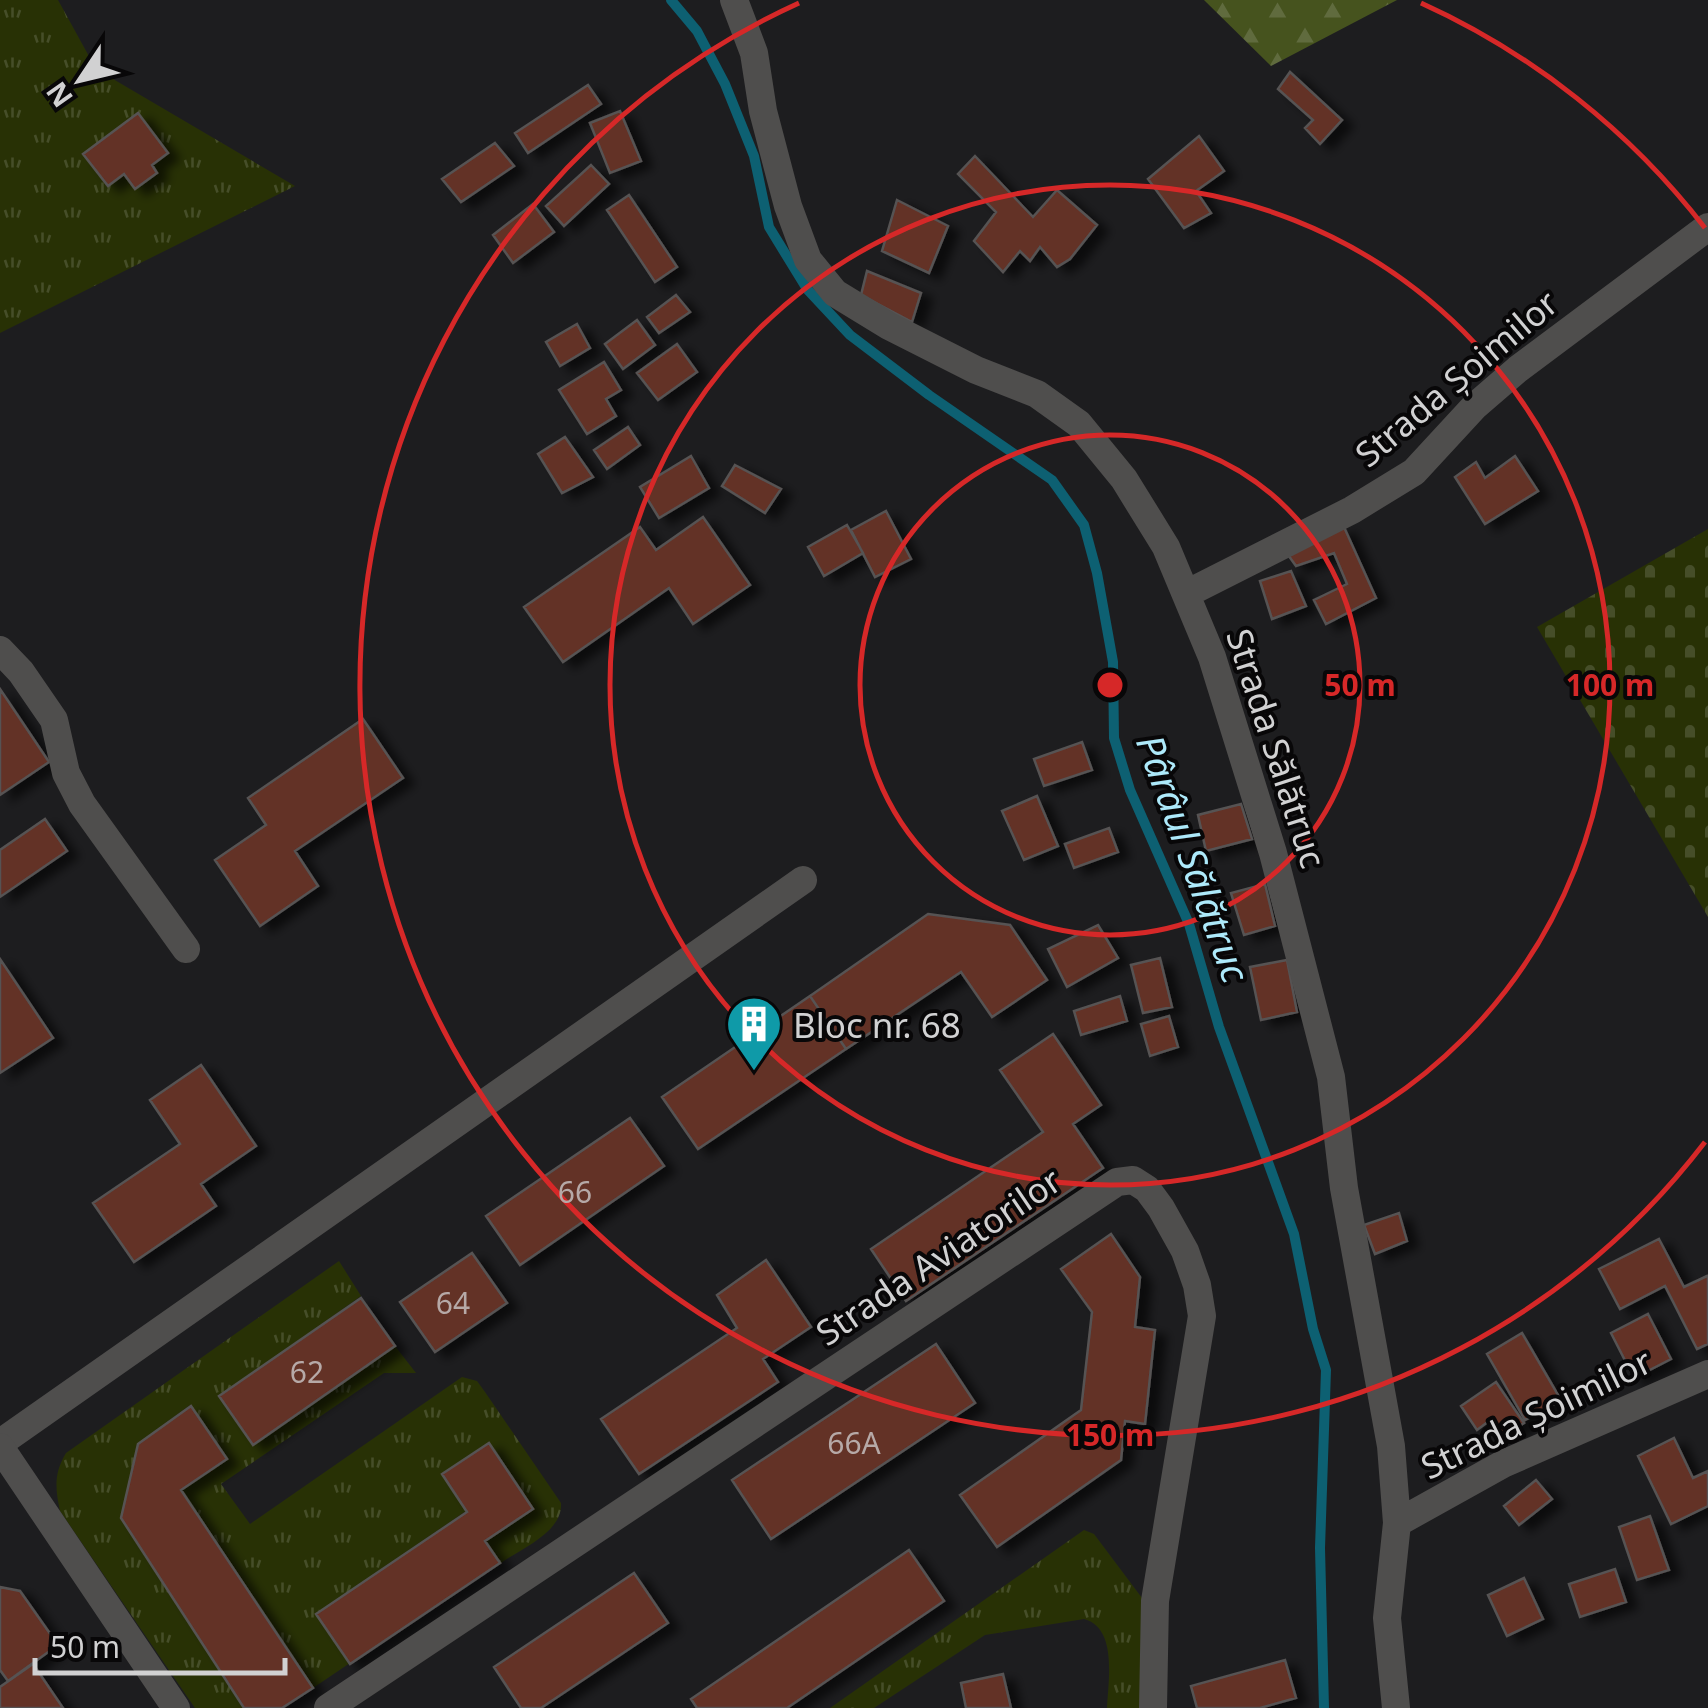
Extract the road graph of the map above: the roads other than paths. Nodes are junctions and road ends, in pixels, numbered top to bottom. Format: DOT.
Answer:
graph roads {
  1 [pos="734,0"];
  2 [pos="1708,227"];
  3 [pos="1186,594"];
  4 [pos="0,650"];
  5 [pos="802,880"];
  6 [pos="186,950"];
  7 [pos="1708,1374"];
  8 [pos="0,1445"];
  9 [pos="1397,1523"];
  10 [pos="176,1708"];
  11 [pos="328,1708"];
  12 [pos="1153,1708"];
  13 [pos="1396,1708"];
  1 -- 3 [label="street, Strada Sălătruc"];
  2 -- 3 [label="street, Strada Șoimilor"];
  3 -- 9 [label="street, Strada Sălătruc"];
  4 -- 6 [label="street"];
  5 -- 8 [label="street"];
  7 -- 9 [label="street, Strada Șoimilor"];
  8 -- 10 [label="street"];
  9 -- 13 [label="street, Strada Sălătruc"];
  11 -- 12 [label="street, Strada Aviatorilor"];
}
